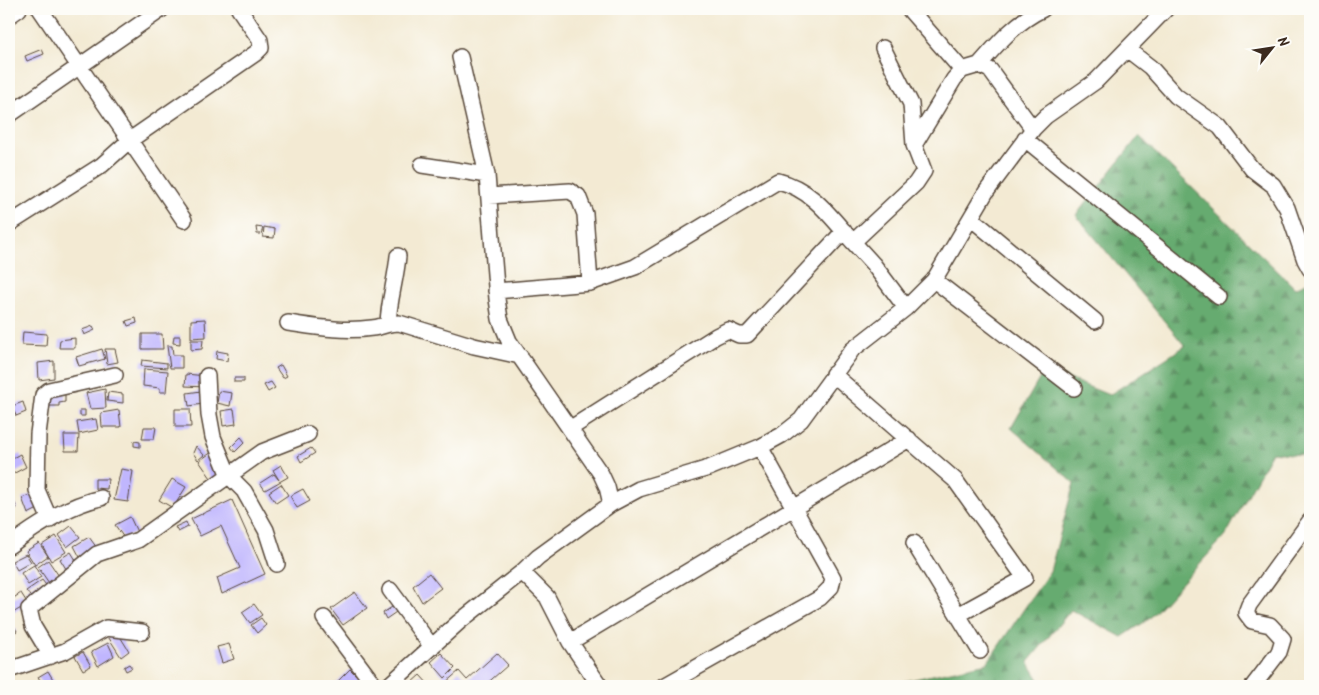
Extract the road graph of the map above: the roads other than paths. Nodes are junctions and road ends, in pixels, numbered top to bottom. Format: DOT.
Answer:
graph roads {
  1 [pos="19,9"];
  2 [pos="40,9"];
  3 [pos="162,9"];
  4 [pos="239,9"];
  5 [pos="909,9"];
  6 [pos="1043,9"];
  7 [pos="1166,9"];
  8 [pos="9,16"];
  9 [pos="883,48"];
  10 [pos="1128,50"];
  11 [pos="460,57"];
  12 [pos="979,64"];
  13 [pos="79,66"];
  14 [pos="962,70"];
  15 [pos="9,115"];
  16 [pos="1029,134"];
  17 [pos="130,140"];
  18 [pos="914,145"];
  19 [pos="422,165"];
  20 [pos="487,175"];
  21 [pos="489,196"];
  22 [pos="972,219"];
  23 [pos="184,220"];
  24 [pos="9,224"];
  25 [pos="849,237"];
  26 [pos="398,256"];
  27 [pos="1310,268"];
  28 [pos="934,280"];
  29 [pos="590,283"];
  30 [pos="496,291"];
  31 [pos="1219,297"];
  32 [pos="906,308"];
  33 [pos="1095,321"];
  34 [pos="288,323"];
  35 [pos="388,323"];
  36 [pos="520,356"];
  37 [pos="833,374"];
  38 [pos="114,375"];
  39 [pos="207,376"];
  40 [pos="1074,388"];
  41 [pos="571,428"];
  42 [pos="308,434"];
  43 [pos="909,439"];
  44 [pos="760,447"];
  45 [pos="229,476"];
  46 [pos="101,498"];
  47 [pos="611,504"];
  48 [pos="792,507"];
  49 [pos="50,520"];
  50 [pos="1310,521"];
  51 [pos="914,543"];
  52 [pos="9,546"];
  53 [pos="277,564"];
  54 [pos="522,572"];
  55 [pos="390,590"];
  56 [pos="958,615"];
  57 [pos="324,618"];
  58 [pos="142,632"];
  59 [pos="570,642"];
  60 [pos="432,647"];
  61 [pos="980,651"];
  62 [pos="51,656"];
  63 [pos="9,670"];
  64 [pos="393,685"];
  65 [pos="375,686"];
  66 [pos="600,686"];
  67 [pos="664,686"];
  68 [pos="1253,686"];
  1 -- 8 [label="street"];
  2 -- 13 [label="street"];
  3 -- 13 [label="street"];
  4 -- 17 [label="street"];
  5 -- 14 [label="street"];
  6 -- 12 [label="street"];
  7 -- 10 [label="street"];
  9 -- 18 [label="street"];
  10 -- 16 [label="street"];
  10 -- 27 [label="street"];
  11 -- 20 [label="street"];
  12 -- 14 [label="street"];
  12 -- 16 [label="street"];
  13 -- 15 [label="street"];
  13 -- 17 [label="street"];
  14 -- 18 [label="street"];
  16 -- 22 [label="street"];
  16 -- 31 [label="street"];
  17 -- 23 [label="street"];
  17 -- 24 [label="street"];
  18 -- 25 [label="street"];
  19 -- 20 [label="street"];
  20 -- 21 [label="street"];
  21 -- 29 [label="street"];
  21 -- 30 [label="street"];
  22 -- 28 [label="street"];
  22 -- 33 [label="street"];
  25 -- 29 [label="street"];
  25 -- 32 [label="street"];
  25 -- 41 [label="street"];
  26 -- 35 [label="street"];
  28 -- 32 [label="street"];
  28 -- 40 [label="street"];
  29 -- 30 [label="street"];
  30 -- 36 [label="street"];
  32 -- 37 [label="street"];
  34 -- 35 [label="street"];
  35 -- 36 [label="street"];
  36 -- 41 [label="street"];
  37 -- 43 [label="street"];
  37 -- 44 [label="street"];
  38 -- 49 [label="street"];
  39 -- 45 [label="street"];
  41 -- 47 [label="street"];
  42 -- 45 [label="street"];
  43 -- 48 [label="street"];
  43 -- 56 [label="street"];
  44 -- 47 [label="street"];
  44 -- 48 [label="street"];
  45 -- 53 [label="street"];
  45 -- 62 [label="street"];
  46 -- 49 [label="street"];
  47 -- 54 [label="street"];
  48 -- 59 [label="street"];
  48 -- 67 [label="street"];
  49 -- 52 [label="street"];
  50 -- 68 [label="street"];
  51 -- 56 [label="street"];
  54 -- 59 [label="street"];
  54 -- 60 [label="street"];
  55 -- 60 [label="street"];
  56 -- 61 [label="street"];
  57 -- 65 [label="street"];
  58 -- 62 [label="street"];
  59 -- 66 [label="street"];
  60 -- 64 [label="street"];
  62 -- 63 [label="street"];
}
